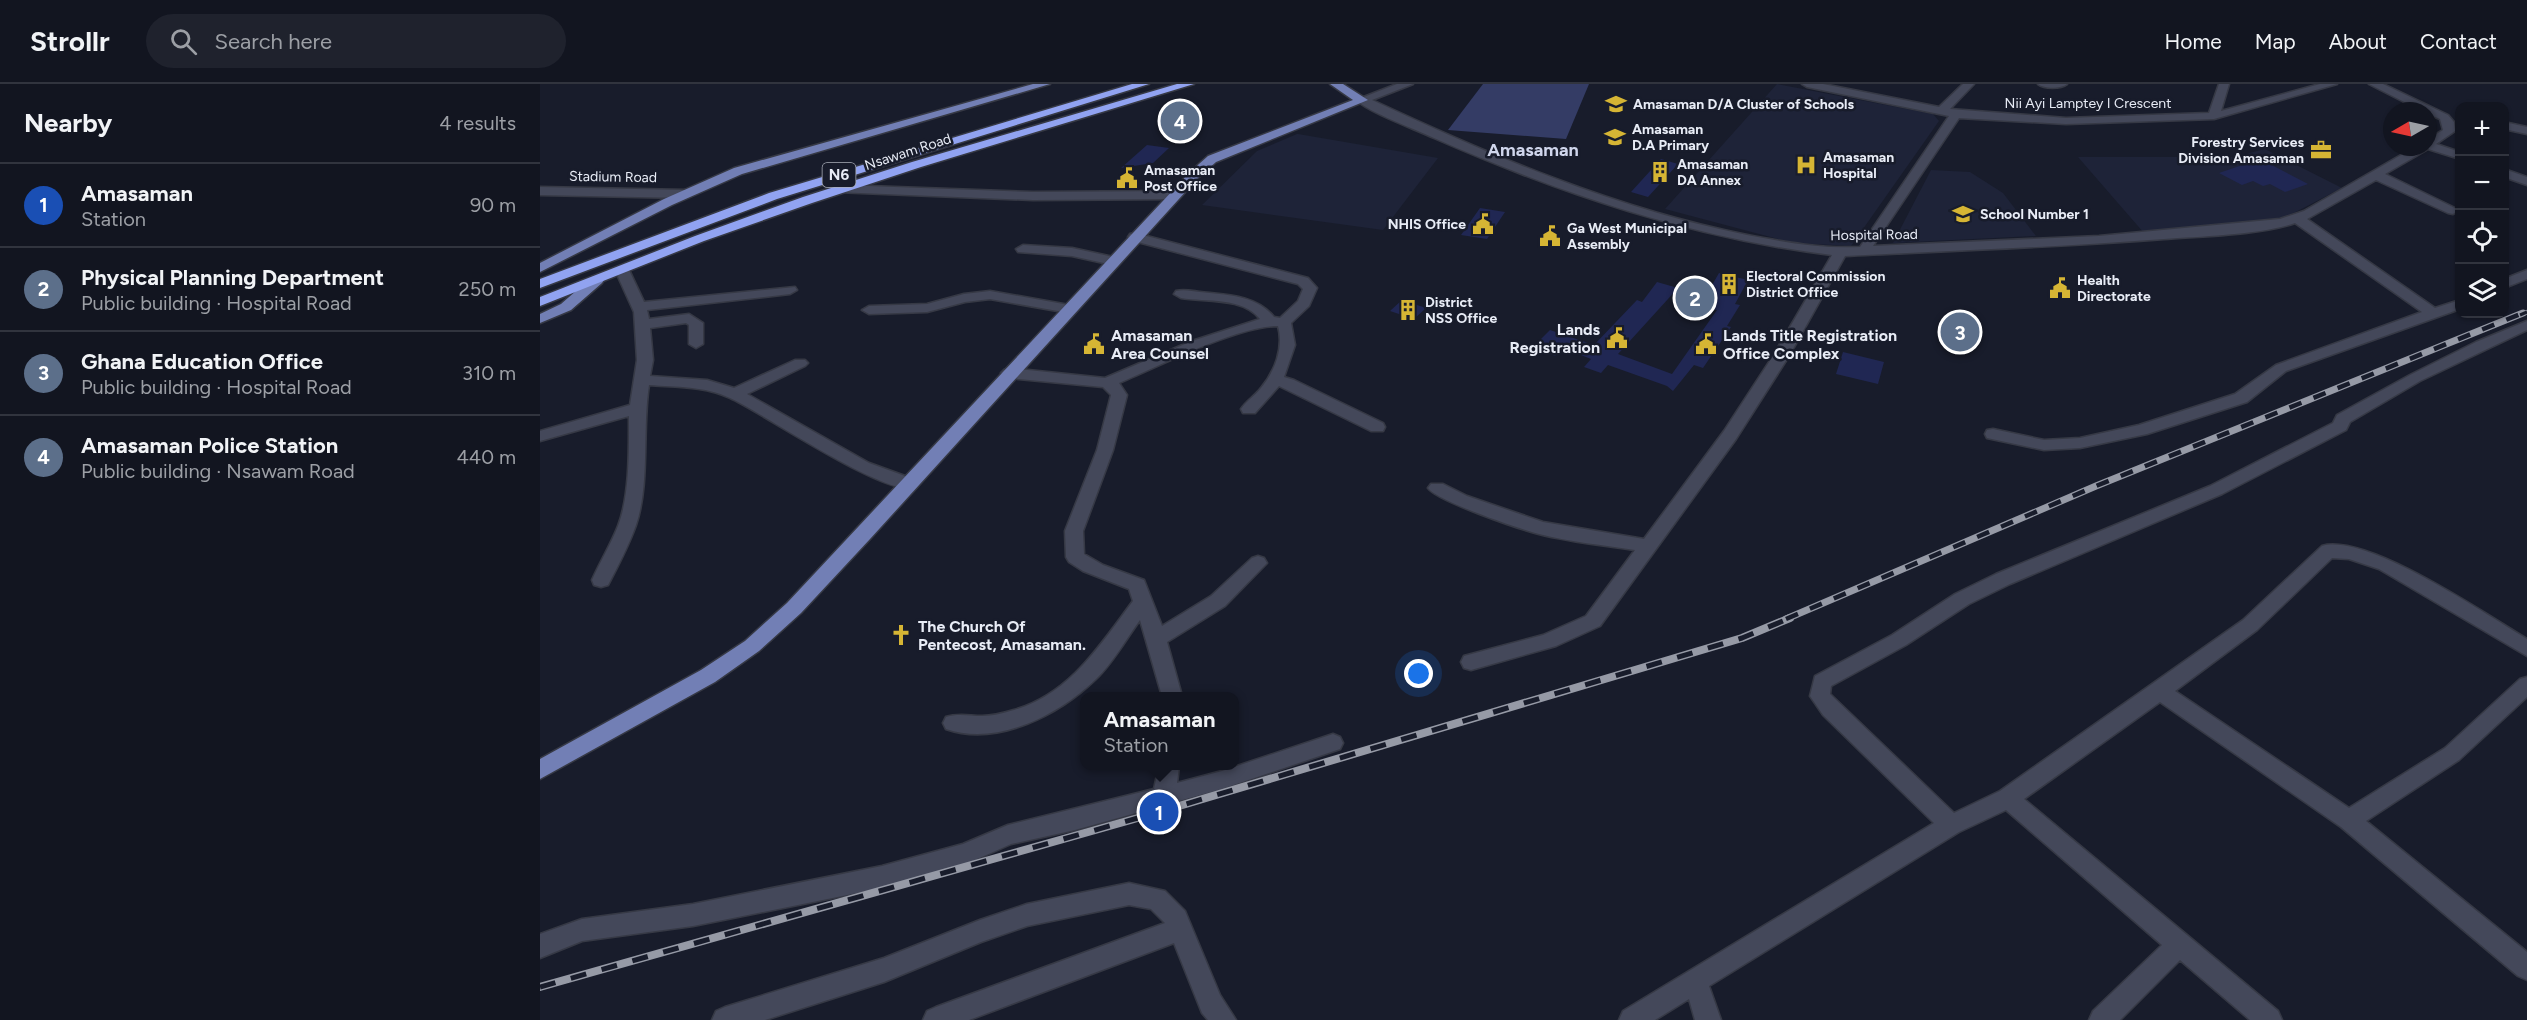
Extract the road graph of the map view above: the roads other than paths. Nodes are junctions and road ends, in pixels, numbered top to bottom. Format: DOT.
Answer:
graph roads {
  1 [pos="1045,84"];
  2 [pos="1144,84"];
  3 [pos="1189,84"];
  4 [pos="1335,84"];
  5 [pos="1408,84"];
  6 [pos="1807,84"];
  7 [pos="1867,84"];
  8 [pos="1969,84"];
  9 [pos="2043,84"];
  10 [pos="2062,84"];
  11 [pos="2224,84"];
  12 [pos="2332,84"];
  13 [pos="2374,84"];
  14 [pos="1858,95"];
  15 [pos="1362,100"];
  16 [pos="1941,111"];
  17 [pos="1956,114"];
  18 [pos="2214,116"];
  19 [pos="2444,117"];
  20 [pos="2455,118"];
  21 [pos="2509,126"];
  22 [pos="2527,131"];
  23 [pos="2437,138"];
  24 [pos="2437,147"];
  25 [pos="2455,154"];
  26 [pos="2408,156"];
  27 [pos="2509,175"];
  28 [pos="2376,176"];
  29 [pos="2527,182"];
  30 [pos="840,189"];
  31 [pos="540,191"];
  32 [pos="686,194"];
  33 [pos="1176,195"];
  34 [pos="2453,210"];
  35 [pos="2298,219"];
  36 [pos="1135,237"];
  37 [pos="1023,249"];
  38 [pos="1840,252"];
  39 [pos="1863,252"];
  40 [pos="1113,261"];
  41 [pos="540,268"];
  42 [pos="622,270"];
  43 [pos="2527,274"];
  44 [pos="597,280"];
  45 [pos="2509,282"];
  46 [pos="540,284"];
  47 [pos="790,290"];
  48 [pos="1181,294"];
  49 [pos="540,302"];
  50 [pos="2455,306"];
  51 [pos="639,307"];
  52 [pos="1069,309"];
  53 [pos="869,310"];
  54 [pos="2433,313"];
  55 [pos="540,319"];
  56 [pos="1276,321"];
  57 [pos="641,325"];
  58 [pos="2527,325"];
  59 [pos="696,344"];
  60 [pos="800,363"];
  61 [pos="1009,373"];
  62 [pos="643,380"];
  63 [pos="1275,380"];
  64 [pos="1107,383"];
  65 [pos="735,394"];
  66 [pos="637,408"];
  67 [pos="1249,409"];
  68 [pos="1377,427"];
  69 [pos="1993,434"];
  70 [pos="540,435"];
  71 [pos="910,484"];
  72 [pos="1437,488"];
  73 [pos="1648,546"];
  74 [pos="1258,563"];
  75 [pos="601,580"];
  76 [pos="1143,603"];
  77 [pos="1157,639"];
  78 [pos="2527,648"];
  79 [pos="1471,662"];
  80 [pos="2527,685"];
  81 [pos="2160,691"];
  82 [pos="1171,692"];
  83 [pos="953,723"];
  84 [pos="1334,743"];
  85 [pos="540,770"];
  86 [pos="1168,770"];
  87 [pos="1164,795"];
  88 [pos="2008,798"];
  89 [pos="2349,820"];
  90 [pos="1951,825"];
  91 [pos="1180,928"];
  92 [pos="2180,944"];
  93 [pos="540,946"];
  94 [pos="2527,968"];
  95 [pos="1696,983"];
  96 [pos="726,1020"];
  97 [pos="936,1020"];
  98 [pos="1223,1020"];
  99 [pos="1632,1020"];
  100 [pos="1708,1020"];
  101 [pos="2102,1020"];
  102 [pos="2269,1020"];
  1 -- 32 [label="main road"];
  2 -- 46 [label="highway, Nsawam Road / N6"];
  3 -- 30 [label="highway, Nsawam Road / N6"];
  4 -- 15 [label="main road, Hospital Road"];
  5 -- 15 [label="street"];
  6 -- 14 [label="street, Nii Ayi Lamptey I Crescent"];
  7 -- 14 [label="street"];
  8 -- 16 [label="street"];
  9 -- 10 [label="street"];
  11 -- 18 [label="street"];
  12 -- 18 [label="street, Nii Ayi Lamptey I Crescent"];
  13 -- 19 [label="street"];
  14 -- 16 [label="street, Nii Ayi Lamptey I Crescent"];
  15 -- 33 [label="main road"];
  15 -- 38 [label="street, Hospital Road"];
  16 -- 17 [label="street, Nii Ayi Lamptey I Crescent"];
  17 -- 18 [label="street, Nii Ayi Lamptey I Crescent"];
  17 -- 39 [label="street"];
  19 -- 20 [label="street"];
  19 -- 23 [label="street"];
  21 -- 22 [label="street"];
  24 -- 25 [label="street"];
  26 -- 28 [label="street, Hospital Road"];
  27 -- 29 [label="street"];
  28 -- 34 [label="street"];
  28 -- 35 [label="street, Hospital Road"];
  30 -- 33 [label="street"];
  30 -- 42 [label="highway, Nsawam Road / N6"];
  31 -- 32 [label="street, Stadium Road"];
  32 -- 41 [label="main road"];
  33 -- 36 [label="main road"];
  35 -- 39 [label="street, Hospital Road"];
  35 -- 54 [label="street"];
  36 -- 40 [label="main road"];
  36 -- 56 [label="street"];
  37 -- 40 [label="street"];
  38 -- 39 [label="street, Hospital Road"];
  38 -- 73 [label="street"];
  40 -- 52 [label="main road"];
  42 -- 44 [label="highway, Nsawam Road / N6"];
  42 -- 51 [label="street"];
  43 -- 45 [label="street"];
  44 -- 49 [label="highway, Nsawam Road / N6"];
  44 -- 55 [label="main road"];
  47 -- 51 [label="street"];
  48 -- 56 [label="street"];
  50 -- 54 [label="street"];
  51 -- 57 [label="street"];
  52 -- 53 [label="street"];
  52 -- 61 [label="main road"];
  54 -- 69 [label="street"];
  56 -- 63 [label="street"];
  56 -- 64 [label="street"];
  57 -- 59 [label="street"];
  57 -- 62 [label="street"];
  58 -- 90 [label="street"];
  60 -- 65 [label="street"];
  61 -- 64 [label="street"];
  61 -- 71 [label="main road"];
  62 -- 65 [label="street"];
  62 -- 66 [label="street"];
  63 -- 67 [label="street"];
  63 -- 68 [label="street"];
  64 -- 76 [label="street"];
  65 -- 71 [label="street"];
  66 -- 70 [label="street"];
  66 -- 75 [label="street"];
  71 -- 85 [label="main road"];
  72 -- 73 [label="street"];
  73 -- 79 [label="street"];
  74 -- 77 [label="street"];
  76 -- 77 [label="street"];
  76 -- 83 [label="street"];
  77 -- 82 [label="street"];
  78 -- 81 [label="street"];
  80 -- 89 [label="street"];
  81 -- 88 [label="street"];
  81 -- 89 [label="street"];
  84 -- 87 [label="street"];
  86 -- 87 [label="street"];
  87 -- 93 [label="street"];
  88 -- 90 [label="street"];
  88 -- 92 [label="street"];
  89 -- 94 [label="street"];
  90 -- 95 [label="street"];
  91 -- 96 [label="street"];
  91 -- 97 [label="street"];
  91 -- 98 [label="street"];
  92 -- 101 [label="street"];
  92 -- 102 [label="street"];
  95 -- 99 [label="street"];
  95 -- 100 [label="street"];
}
